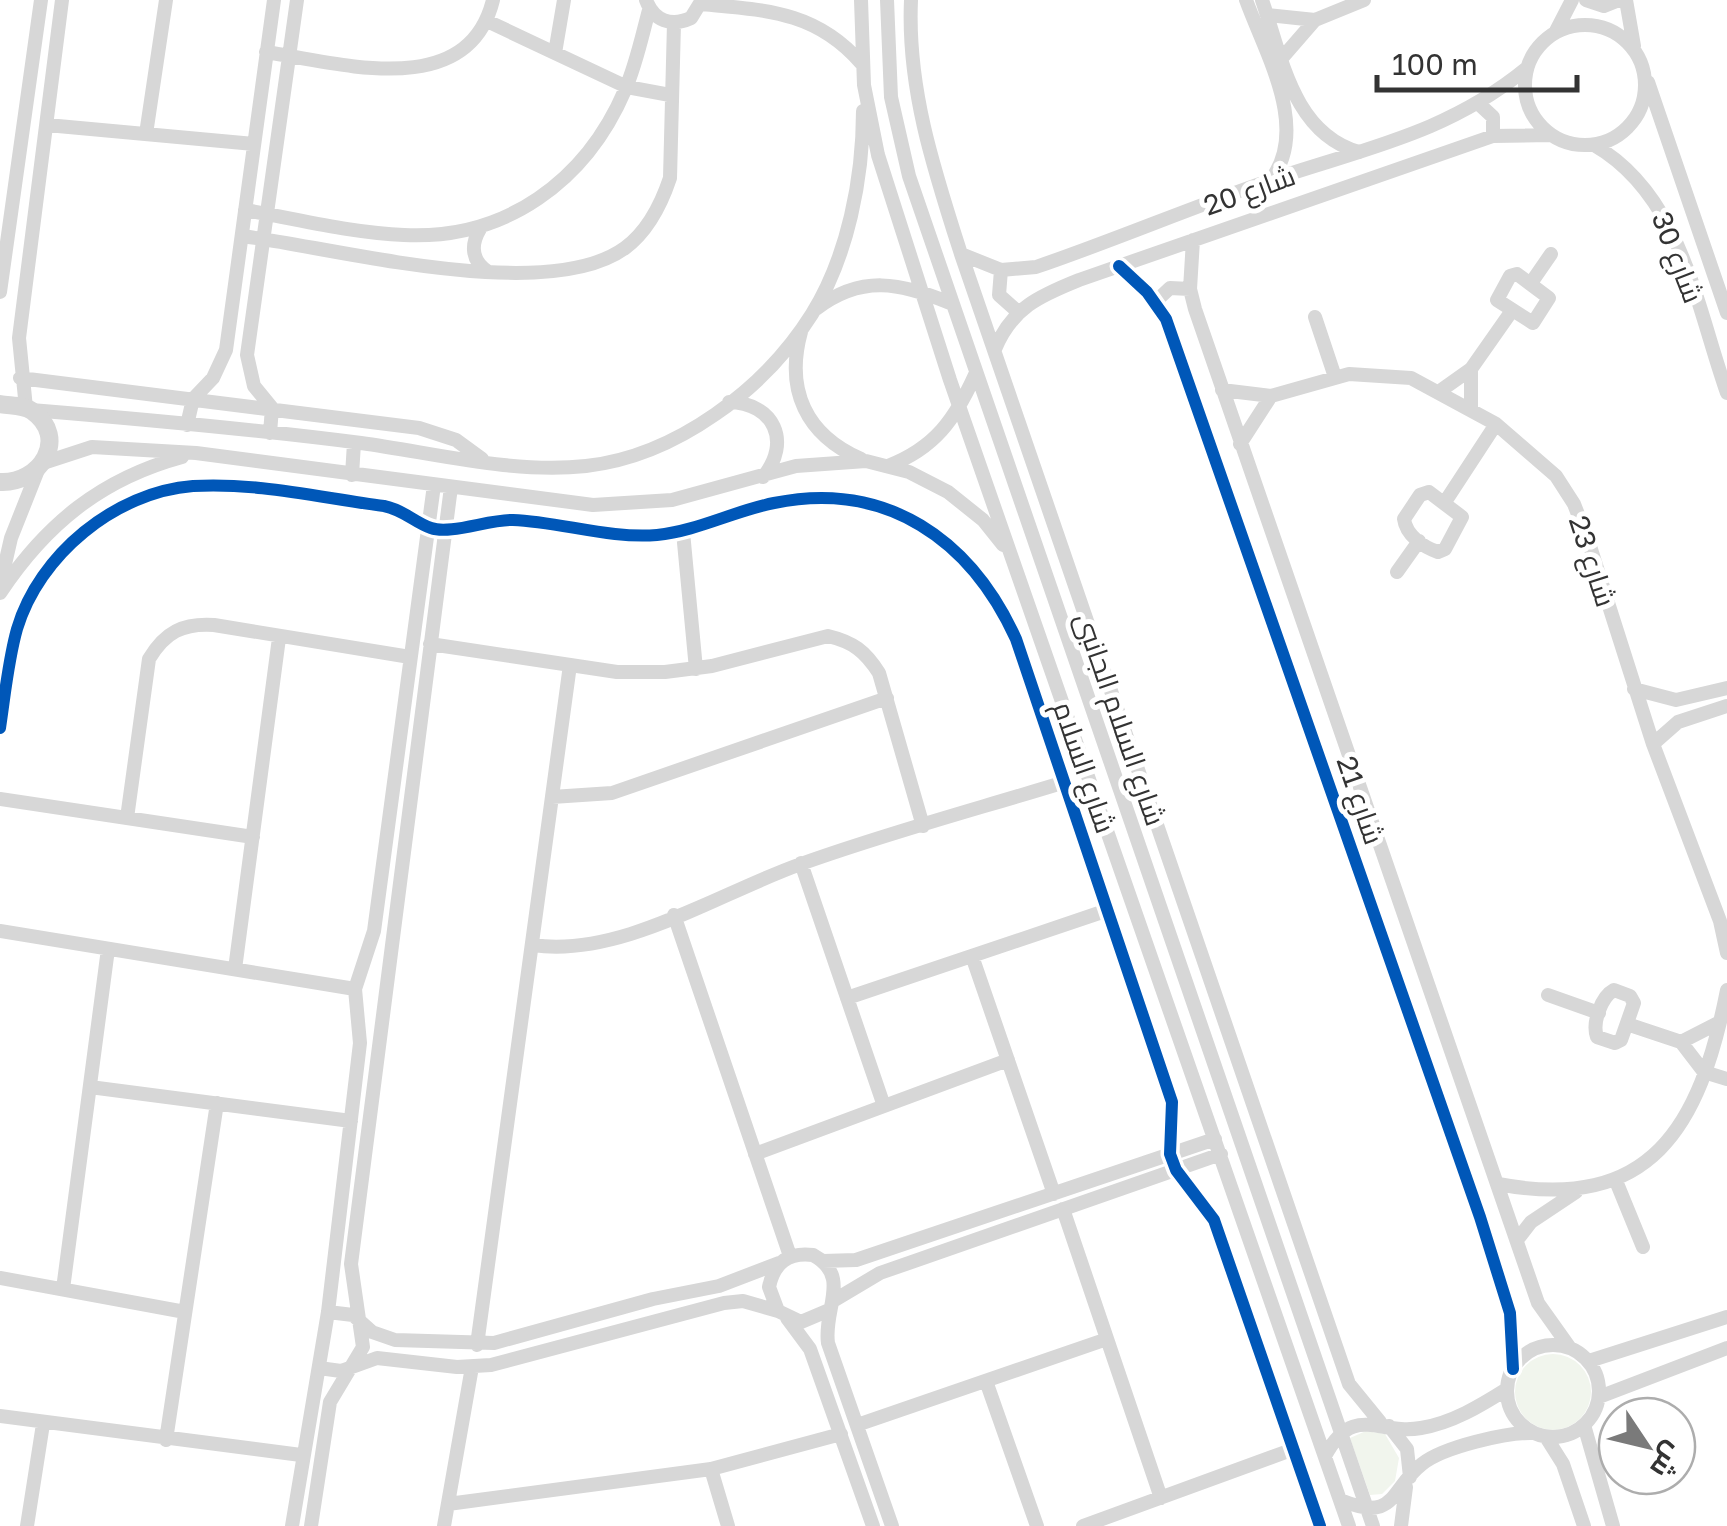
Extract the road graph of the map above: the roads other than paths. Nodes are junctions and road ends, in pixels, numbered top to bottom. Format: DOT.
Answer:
graph roads {
  1 [pos="41,0"];
  2 [pos="62,0"];
  3 [pos="166,0"];
  4 [pos="274,0"];
  5 [pos="297,0"];
  6 [pos="494,0"];
  7 [pos="564,0"];
  8 [pos="861,0"];
  9 [pos="887,0"];
  10 [pos="910,0"];
  11 [pos="1246,0"];
  12 [pos="1364,0"];
  13 [pos="1572,0"];
  14 [pos="1586,0"];
  15 [pos="1622,0"];
  16 [pos="702,2"];
  17 [pos="648,5"];
  18 [pos="1264,8"];
  19 [pos="1314,20"];
  20 [pos="488,21"];
  21 [pos="674,23"];
  22 [pos="1554,33"];
  23 [pos="266,52"];
  24 [pos="555,53"];
  25 [pos="289,56"];
  26 [pos="1282,58"];
  27 [pos="1639,58"];
  28 [pos="861,63"];
  29 [pos="1527,68"];
  30 [pos="864,85"];
  31 [pos="627,88"];
  32 [pos="670,95"];
  33 [pos="1479,104"];
  34 [pos="47,125"];
  35 [pos="146,134"];
  36 [pos="1550,135"];
  37 [pos="1492,136"];
  38 [pos="254,144"];
  39 [pos="1594,145"];
  40 [pos="1360,152"];
  41 [pos="1270,180"];
  42 [pos="38,188"];
  43 [pos="7,194"];
  44 [pos="245,210"];
  45 [pos="267,214"];
  46 [pos="480,228"];
  47 [pos="4,235"];
  48 [pos="242,236"];
  49 [pos="264,238"];
  50 [pos="1193,240"];
  51 [pos="30,250"];
  52 [pos="961,254"];
  53 [pos="1551,254"];
  54 [pos="1119,266"];
  55 [pos="1001,270"];
  56 [pos="492,273"];
  57 [pos="1531,283"];
  58 [pos="1190,289"];
  59 [pos="0,292"];
  60 [pos="923,292"];
  61 [pos="1155,302"];
  62 [pos="950,303"];
  63 [pos="814,311"];
  64 [pos="1017,311"];
  65 [pos="1511,312"];
  66 [pos="1727,313"];
  67 [pos="1315,317"];
  68 [pos="802,327"];
  69 [pos="995,349"];
  70 [pos="1471,369"];
  71 [pos="976,375"];
  72 [pos="1335,377"];
  73 [pos="20,378"];
  74 [pos="1222,390"];
  75 [pos="1440,391"];
  76 [pos="1727,393"];
  77 [pos="1270,396"];
  78 [pos="193,399"];
  79 [pos="729,402"];
  80 [pos="0,404"];
  81 [pos="272,408"];
  82 [pos="960,408"];
  83 [pos="1471,408"];
  84 [pos="29,409"];
  85 [pos="187,424"];
  86 [pos="1496,424"];
  87 [pos="270,433"];
  88 [pos="354,442"];
  89 [pos="1240,444"];
  90 [pos="196,453"];
  91 [pos="482,460"];
  92 [pos="866,460"];
  93 [pos="888,466"];
  94 [pos="41,467"];
  95 [pos="352,475"];
  96 [pos="763,478"];
  97 [pos="0,482"];
  98 [pos="434,485"];
  99 [pos="451,488"];
  100 [pos="1445,502"];
  101 [pos="430,528"];
  102 [pos="448,531"];
  103 [pos="682,532"];
  104 [pos="6,534"];
  105 [pos="1418,541"];
  106 [pos="1011,555"];
  107 [pos="1397,572"];
  108 [pos="0,590"];
  109 [pos="1303,630"];
  110 [pos="413,632"];
  111 [pos="279,638"];
  112 [pos="1279,638"];
  113 [pos="431,639"];
  114 [pos="409,660"];
  115 [pos="570,665"];
  116 [pos="427,666"];
  117 [pos="696,669"];
  118 [pos="1727,688"];
  119 [pos="1634,689"];
  120 [pos="886,698"];
  121 [pos="1727,706"];
  122 [pos="0,728"];
  123 [pos="1653,744"];
  124 [pos="1065,782"];
  125 [pos="552,798"];
  126 [pos="0,799"];
  127 [pos="127,818"];
  128 [pos="924,826"];
  129 [pos="253,837"];
  130 [pos="802,863"];
  131 [pos="1108,910"];
  132 [pos="674,914"];
  133 [pos="0,931"];
  134 [pos="533,945"];
  135 [pos="108,948"];
  136 [pos="1727,954"];
  137 [pos="972,956"];
  138 [pos="363,962"];
  139 [pos="388,967"];
  140 [pos="235,969"];
  141 [pos="355,989"];
  142 [pos="1727,990"];
  143 [pos="1548,995"];
  144 [pos="848,998"];
  145 [pos="1435,998"];
  146 [pos="356,1006"];
  147 [pos="384,1008"];
  148 [pos="1408,1008"];
  149 [pos="1600,1013"];
  150 [pos="1721,1021"];
  151 [pos="1627,1024"];
  152 [pos="1681,1042"];
  153 [pos="1008,1060"];
  154 [pos="1704,1072"];
  155 [pos="1727,1079"];
  156 [pos="90,1087"];
  157 [pos="217,1104"];
  158 [pos="884,1106"];
  159 [pos="351,1121"];
  160 [pos="1215,1139"];
  161 [pos="755,1154"];
  162 [pos="1170,1154"];
  163 [pos="1220,1154"];
  164 [pos="1176,1170"];
  165 [pos="1616,1180"];
  166 [pos="1498,1184"];
  167 [pos="1576,1192"];
  168 [pos="1054,1194"];
  169 [pos="1063,1209"];
  170 [pos="1516,1240"];
  171 [pos="1643,1247"];
  172 [pos="785,1260"];
  173 [pos="823,1261"];
  174 [pos="0,1278"];
  175 [pos="63,1289"];
  176 [pos="830,1306"];
  177 [pos="185,1312"];
  178 [pos="328,1312"];
  179 [pos="782,1315"];
  180 [pos="1727,1317"];
  181 [pos="1328,1322"];
  182 [pos="362,1324"];
  183 [pos="1305,1330"];
  184 [pos="1107,1339"];
  185 [pos="476,1345"];
  186 [pos="1570,1348"];
  187 [pos="1727,1348"];
  188 [pos="1589,1361"];
  189 [pos="472,1367"];
  190 [pos="319,1368"];
  191 [pos="351,1368"];
  192 [pos="1513,1368"];
  193 [pos="986,1381"];
  194 [pos="1507,1389"];
  195 [pos="1599,1396"];
  196 [pos="1602,1396"];
  197 [pos="1597,1401"];
  198 [pos="0,1416"];
  199 [pos="43,1424"];
  200 [pos="1384,1424"];
  201 [pos="857,1425"];
  202 [pos="1584,1425"];
  203 [pos="1342,1433"];
  204 [pos="841,1434"];
  205 [pos="1541,1435"];
  206 [pos="166,1440"];
  207 [pos="1294,1449"];
  208 [pos="301,1455"];
  209 [pos="1324,1456"];
  210 [pos="711,1469"];
  211 [pos="1408,1482"];
  212 [pos="1161,1498"];
  213 [pos="1340,1500"];
  214 [pos="448,1504"];
  215 [pos="1367,1508"];
  216 [pos="27,1526"];
  217 [pos="292,1526"];
  218 [pos="311,1526"];
  219 [pos="444,1526"];
  220 [pos="728,1526"];
  221 [pos="874,1526"];
  222 [pos="892,1526"];
  223 [pos="1037,1526"];
  224 [pos="1084,1526"];
  225 [pos="1320,1526"];
  226 [pos="1349,1526"];
  227 [pos="1373,1526"];
  228 [pos="1401,1526"];
  229 [pos="1584,1526"];
  230 [pos="1613,1526"];
  1 -- 43 [label="street"];
  2 -- 34 [label="street"];
  3 -- 35 [label="street"];
  4 -- 23 [label="street"];
  5 -- 25 [label="street"];
  6 -- 20 [label="street"];
  7 -- 24 [label="street"];
  8 -- 28 [label="street, شارع السلام"];
  9 -- 62 [label="street, شارع السلام"];
  10 -- 52 [label="street, شارع السلام الجانبى"];
  11 -- 41 [label="street"];
  12 -- 19 [label="street"];
  13 -- 22 [label="street"];
  14 -- 15 [label="street"];
  15 -- 27 [label="street"];
  16 -- 21 [label="street"];
  16 -- 28 [label="street"];
  17 -- 21 [label="street"];
  17 -- 31 [label="street"];
  18 -- 19 [label="street"];
  18 -- 26 [label="street"];
  19 -- 26 [label="street"];
  20 -- 24 [label="street"];
  20 -- 25 [label="street"];
  21 -- 32 [label="street"];
  22 -- 27 [label="street"];
  22 -- 29 [label="street"];
  23 -- 25 [label="street"];
  23 -- 38 [label="street"];
  24 -- 31 [label="street"];
  25 -- 45 [label="street"];
  26 -- 40 [label="street"];
  27 -- 39 [label="street"];
  27 -- 66 [label="street, شارع 30"];
  28 -- 30 [label="street, شارع السلام"];
  29 -- 33 [label="street, شارع 20"];
  29 -- 36 [label="street"];
  30 -- 60 [label="street, شارع السلام"];
  30 -- 63 [label="street"];
  31 -- 32 [label="street"];
  31 -- 46 [label="street"];
  32 -- 56 [label="street"];
  33 -- 37 [label="street"];
  33 -- 40 [label="street, شارع 20"];
  34 -- 35 [label="street"];
  34 -- 42 [label="street"];
  35 -- 38 [label="street"];
  36 -- 37 [label="street, شارع 20"];
  36 -- 39 [label="street"];
  37 -- 50 [label="street, شارع 20"];
  38 -- 44 [label="street"];
  39 -- 76 [label="street, شارع 30"];
  40 -- 41 [label="street, شارع 20"];
  41 -- 55 [label="street, شارع 20"];
  42 -- 43 [label="street"];
  42 -- 51 [label="street"];
  43 -- 47 [label="street"];
  44 -- 45 [label="street"];
  44 -- 48 [label="street"];
  45 -- 46 [label="street"];
  45 -- 49 [label="street"];
  46 -- 56 [label="street"];
  47 -- 51 [label="street"];
  47 -- 59 [label="street"];
  48 -- 49 [label="street"];
  48 -- 78 [label="street"];
  49 -- 56 [label="street"];
  49 -- 81 [label="street"];
  50 -- 54 [label="street, شارع 20"];
  50 -- 58 [label="street, شارع 21"];
  51 -- 73 [label="street"];
  52 -- 55 [label="street"];
  52 -- 69 [label="street, شارع السلام الجانبى"];
  53 -- 57 [label="street"];
  54 -- 61 [label="street, شارع 21"];
  54 -- 64 [label="street, شارع 20"];
  55 -- 64 [label="street"];
  57 -- 65 [label="street"];
  57 -- 65 [label="street"];
  58 -- 61 [label="street"];
  58 -- 74 [label="street, شارع 21"];
  60 -- 62 [label="street"];
  60 -- 63 [label="street"];
  60 -- 82 [label="street, شارع السلام"];
  61 -- 112 [label="street, شارع 21"];
  62 -- 71 [label="street, شارع السلام"];
  63 -- 68 [label="street"];
  64 -- 69 [label="street"];
  65 -- 70 [label="street"];
  67 -- 72 [label="street"];
  68 -- 79 [label="street"];
  68 -- 92 [label="street"];
  69 -- 181 [label="street, شارع السلام الجانبى"];
  70 -- 75 [label="street"];
  70 -- 83 [label="street"];
  71 -- 82 [label="street"];
  71 -- 183 [label="street, شارع السلام"];
  72 -- 75 [label="street, شارع 23"];
  72 -- 77 [label="street, شارع 23"];
  73 -- 78 [label="street"];
  73 -- 84 [label="street"];
  74 -- 77 [label="street, شارع 23"];
  74 -- 89 [label="street, شارع 21"];
  75 -- 83 [label="street, شارع 23"];
  77 -- 89 [label="street"];
  78 -- 81 [label="street"];
  78 -- 85 [label="street"];
  79 -- 91 [label="street"];
  79 -- 96 [label="street"];
  80 -- 84 [label="street"];
  81 -- 87 [label="street"];
  81 -- 91 [label="street"];
  82 -- 93 [label="street"];
  82 -- 106 [label="street, شارع السلام"];
  83 -- 86 [label="street, شارع 23"];
  84 -- 85 [label="street"];
  84 -- 94 [label="street"];
  85 -- 87 [label="street"];
  86 -- 100 [label="street"];
  86 -- 119 [label="street, شارع 23"];
  87 -- 88 [label="street"];
  88 -- 91 [label="street"];
  88 -- 95 [label="street"];
  89 -- 109 [label="street, شارع 21"];
  90 -- 94 [label="street"];
  90 -- 95 [label="street"];
  90 -- 108 [label="street"];
  92 -- 93 [label="street"];
  92 -- 96 [label="street"];
  93 -- 106 [label="street"];
  94 -- 97 [label="street"];
  94 -- 104 [label="street"];
  95 -- 98 [label="street"];
  96 -- 99 [label="street"];
  98 -- 99 [label="street"];
  98 -- 101 [label="street"];
  99 -- 102 [label="street"];
  100 -- 105 [label="street"];
  100 -- 105 [label="street"];
  101 -- 102 [label="street"];
  101 -- 110 [label="street"];
  101 -- 122 [label="street"];
  102 -- 103 [label="street"];
  102 -- 113 [label="street"];
  103 -- 117 [label="street"];
  103 -- 124 [label="street"];
  104 -- 108 [label="street"];
  105 -- 107 [label="street"];
  106 -- 160 [label="street, شارع السلام"];
  109 -- 112 [label="street"];
  109 -- 145 [label="street, شارع 21"];
  110 -- 113 [label="street"];
  110 -- 114 [label="street"];
  111 -- 114 [label="street"];
  111 -- 127 [label="street"];
  111 -- 129 [label="street"];
  112 -- 148 [label="street, شارع 21"];
  113 -- 115 [label="street"];
  113 -- 116 [label="street"];
  114 -- 116 [label="street"];
  114 -- 138 [label="street"];
  115 -- 117 [label="street"];
  115 -- 125 [label="street"];
  116 -- 139 [label="street"];
  117 -- 120 [label="street"];
  118 -- 119 [label="street"];
  119 -- 123 [label="street, شارع 23"];
  120 -- 125 [label="street"];
  120 -- 128 [label="street"];
  121 -- 123 [label="street"];
  123 -- 136 [label="street, شارع 23"];
  124 -- 128 [label="street"];
  124 -- 131 [label="street"];
  125 -- 134 [label="street"];
  126 -- 127 [label="street"];
  127 -- 129 [label="street"];
  128 -- 130 [label="street"];
  129 -- 140 [label="street"];
  130 -- 132 [label="street"];
  130 -- 144 [label="street"];
  131 -- 137 [label="street"];
  131 -- 162 [label="street"];
  132 -- 134 [label="street"];
  132 -- 161 [label="street"];
  133 -- 135 [label="street"];
  134 -- 185 [label="street"];
  135 -- 140 [label="street"];
  135 -- 156 [label="street"];
  137 -- 144 [label="street"];
  137 -- 153 [label="street"];
  138 -- 139 [label="street"];
  138 -- 141 [label="street"];
  139 -- 147 [label="street"];
  140 -- 141 [label="street"];
  141 -- 146 [label="street"];
  142 -- 150 [label="street"];
  143 -- 149 [label="street"];
  144 -- 158 [label="street"];
  145 -- 148 [label="street"];
  145 -- 166 [label="street, شارع 21"];
  146 -- 147 [label="street"];
  146 -- 159 [label="street"];
  147 -- 182 [label="street"];
  148 -- 192 [label="street, شارع 21"];
  149 -- 151 [label="street"];
  149 -- 151 [label="street"];
  150 -- 152 [label="street"];
  150 -- 154 [label="street"];
  151 -- 152 [label="street"];
  152 -- 154 [label="street"];
  153 -- 158 [label="street"];
  153 -- 168 [label="street"];
  154 -- 155 [label="street"];
  154 -- 165 [label="street"];
  156 -- 157 [label="street"];
  156 -- 175 [label="street"];
  157 -- 159 [label="street"];
  157 -- 177 [label="street"];
  158 -- 161 [label="street"];
  159 -- 178 [label="street"];
  160 -- 162 [label="street"];
  160 -- 163 [label="street, شارع السلام"];
  161 -- 172 [label="street"];
  162 -- 164 [label="street"];
  162 -- 168 [label="street"];
  163 -- 164 [label="street"];
  163 -- 209 [label="street, شارع السلام"];
  164 -- 169 [label="street"];
  164 -- 207 [label="street"];
  165 -- 167 [label="street"];
  165 -- 171 [label="street"];
  166 -- 167 [label="street"];
  166 -- 170 [label="street, شارع 21"];
  167 -- 170 [label="street"];
  168 -- 173 [label="street"];
  169 -- 176 [label="street"];
  169 -- 184 [label="street"];
  170 -- 186 [label="street, شارع 21"];
  172 -- 173 [label="street"];
  172 -- 179 [label="street"];
  172 -- 185 [label="street"];
  173 -- 176 [label="street"];
  174 -- 175 [label="street"];
  175 -- 177 [label="street"];
  176 -- 179 [label="street"];
  176 -- 201 [label="street"];
  177 -- 206 [label="street"];
  178 -- 182 [label="street"];
  178 -- 190 [label="street"];
  179 -- 189 [label="street"];
  179 -- 204 [label="street"];
  180 -- 188 [label="street"];
  181 -- 183 [label="street"];
  181 -- 200 [label="street, شارع السلام الجانبى"];
  182 -- 185 [label="street"];
  182 -- 191 [label="street"];
  183 -- 203 [label="street, شارع السلام"];
  184 -- 193 [label="street"];
  184 -- 212 [label="street"];
  186 -- 188 [label="street"];
  186 -- 192 [label="street"];
  187 -- 196 [label="street"];
  188 -- 195 [label="street"];
  189 -- 191 [label="street"];
  189 -- 214 [label="street"];
  190 -- 191 [label="street"];
  190 -- 208 [label="street"];
  191 -- 218 [label="street"];
  192 -- 194 [label="street"];
  193 -- 201 [label="street"];
  193 -- 223 [label="street"];
  194 -- 200 [label="street"];
  194 -- 205 [label="street"];
  197 -- 202 [label="street"];
  198 -- 199 [label="street"];
  199 -- 206 [label="street"];
  199 -- 216 [label="street"];
  200 -- 203 [label="street"];
  200 -- 211 [label="street, شارع السلام الجانبى"];
  201 -- 222 [label="street"];
  202 -- 205 [label="street"];
  202 -- 230 [label="street"];
  203 -- 209 [label="street"];
  203 -- 215 [label="street, شارع السلام"];
  204 -- 210 [label="street"];
  204 -- 221 [label="street"];
  205 -- 211 [label="street"];
  205 -- 229 [label="street"];
  206 -- 208 [label="street"];
  207 -- 212 [label="street"];
  207 -- 225 [label="street"];
  208 -- 217 [label="street"];
  209 -- 213 [label="street, شارع السلام"];
  210 -- 214 [label="street"];
  210 -- 220 [label="street"];
  211 -- 215 [label="street"];
  211 -- 228 [label="street"];
  212 -- 224 [label="street"];
  213 -- 215 [label="street"];
  213 -- 226 [label="street, شارع السلام"];
  214 -- 219 [label="street"];
  215 -- 227 [label="street, شارع السلام"];
}
